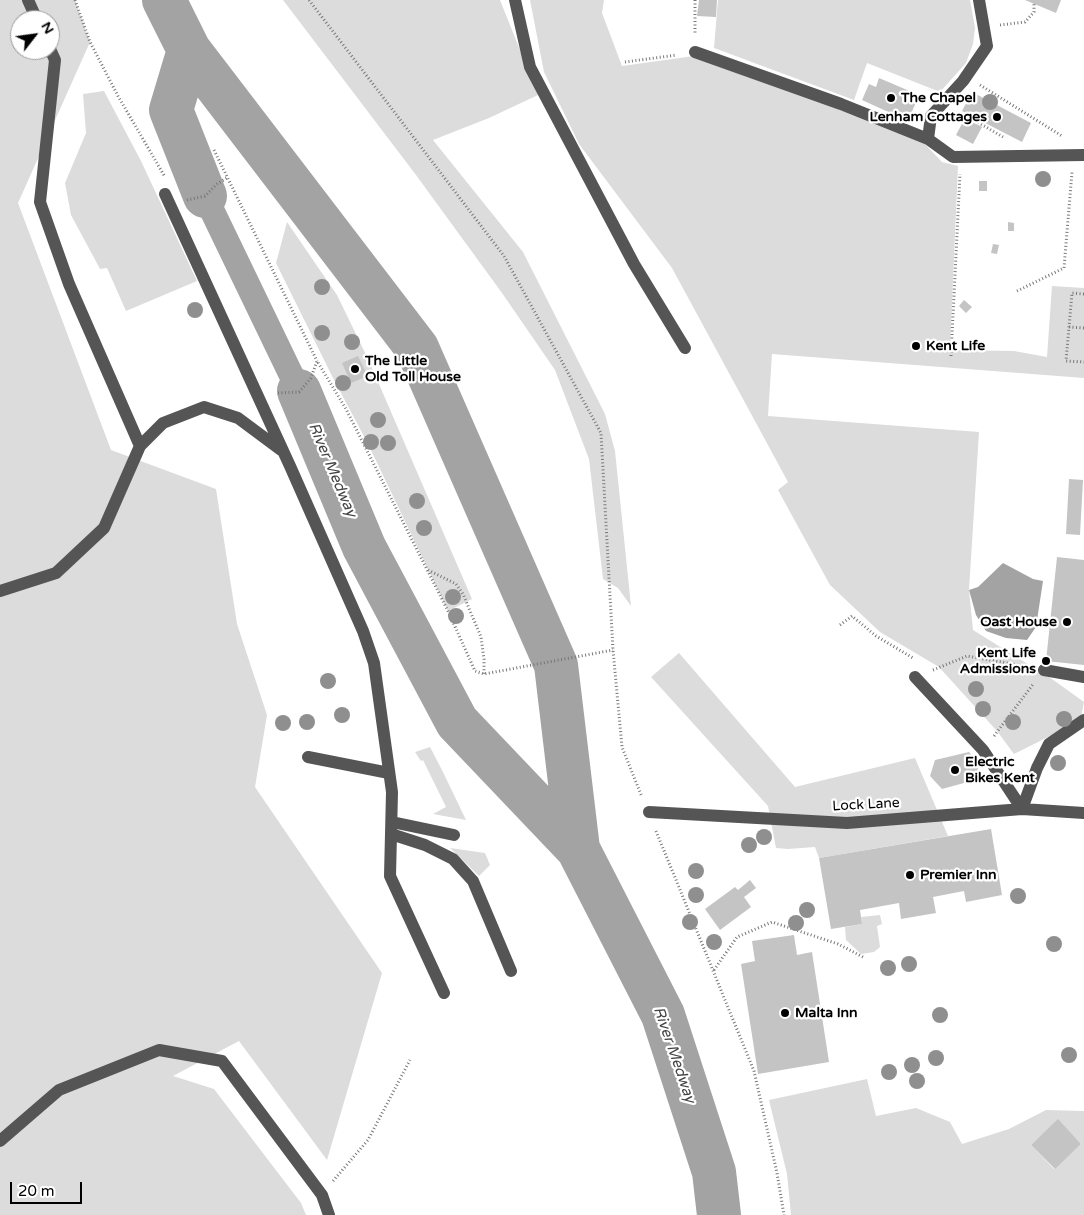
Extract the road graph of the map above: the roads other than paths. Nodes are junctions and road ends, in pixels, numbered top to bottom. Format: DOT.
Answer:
graph roads {
  1 [pos="515,0"];
  2 [pos="979,0"];
  3 [pos="695,52"];
  4 [pos="55,60"];
  5 [pos="928,139"];
  6 [pos="1080,154"];
  7 [pos="165,194"];
  8 [pos="685,348"];
  9 [pos="140,446"];
  10 [pos="283,452"];
  11 [pos="0,591"];
  12 [pos="1044,670"];
  13 [pos="915,677"];
  14 [pos="1084,677"];
  15 [pos="1084,720"];
  16 [pos="308,757"];
  17 [pos="389,773"];
  18 [pos="1022,809"];
  19 [pos="649,812"];
  20 [pos="1084,813"];
  21 [pos="391,828"];
  22 [pos="454,834"];
  23 [pos="511,971"];
  24 [pos="444,993"];
  25 [pos="0,1141"];
  26 [pos="329,1215"];
  1 -- 8 [label="street"];
  2 -- 5 [label="street"];
  3 -- 5 [label="street"];
  4 -- 9 [label="street"];
  5 -- 6 [label="street"];
  7 -- 10 [label="street"];
  9 -- 10 [label="street"];
  9 -- 11 [label="street"];
  10 -- 17 [label="street"];
  12 -- 14 [label="street"];
  13 -- 18 [label="street"];
  15 -- 18 [label="street"];
  16 -- 17 [label="street"];
  17 -- 21 [label="street"];
  18 -- 19 [label="street, Lock Lane"];
  18 -- 20 [label="street, Lock Lane"];
  21 -- 22 [label="street"];
  21 -- 23 [label="street"];
  21 -- 24 [label="street"];
  25 -- 26 [label="street"];
}
